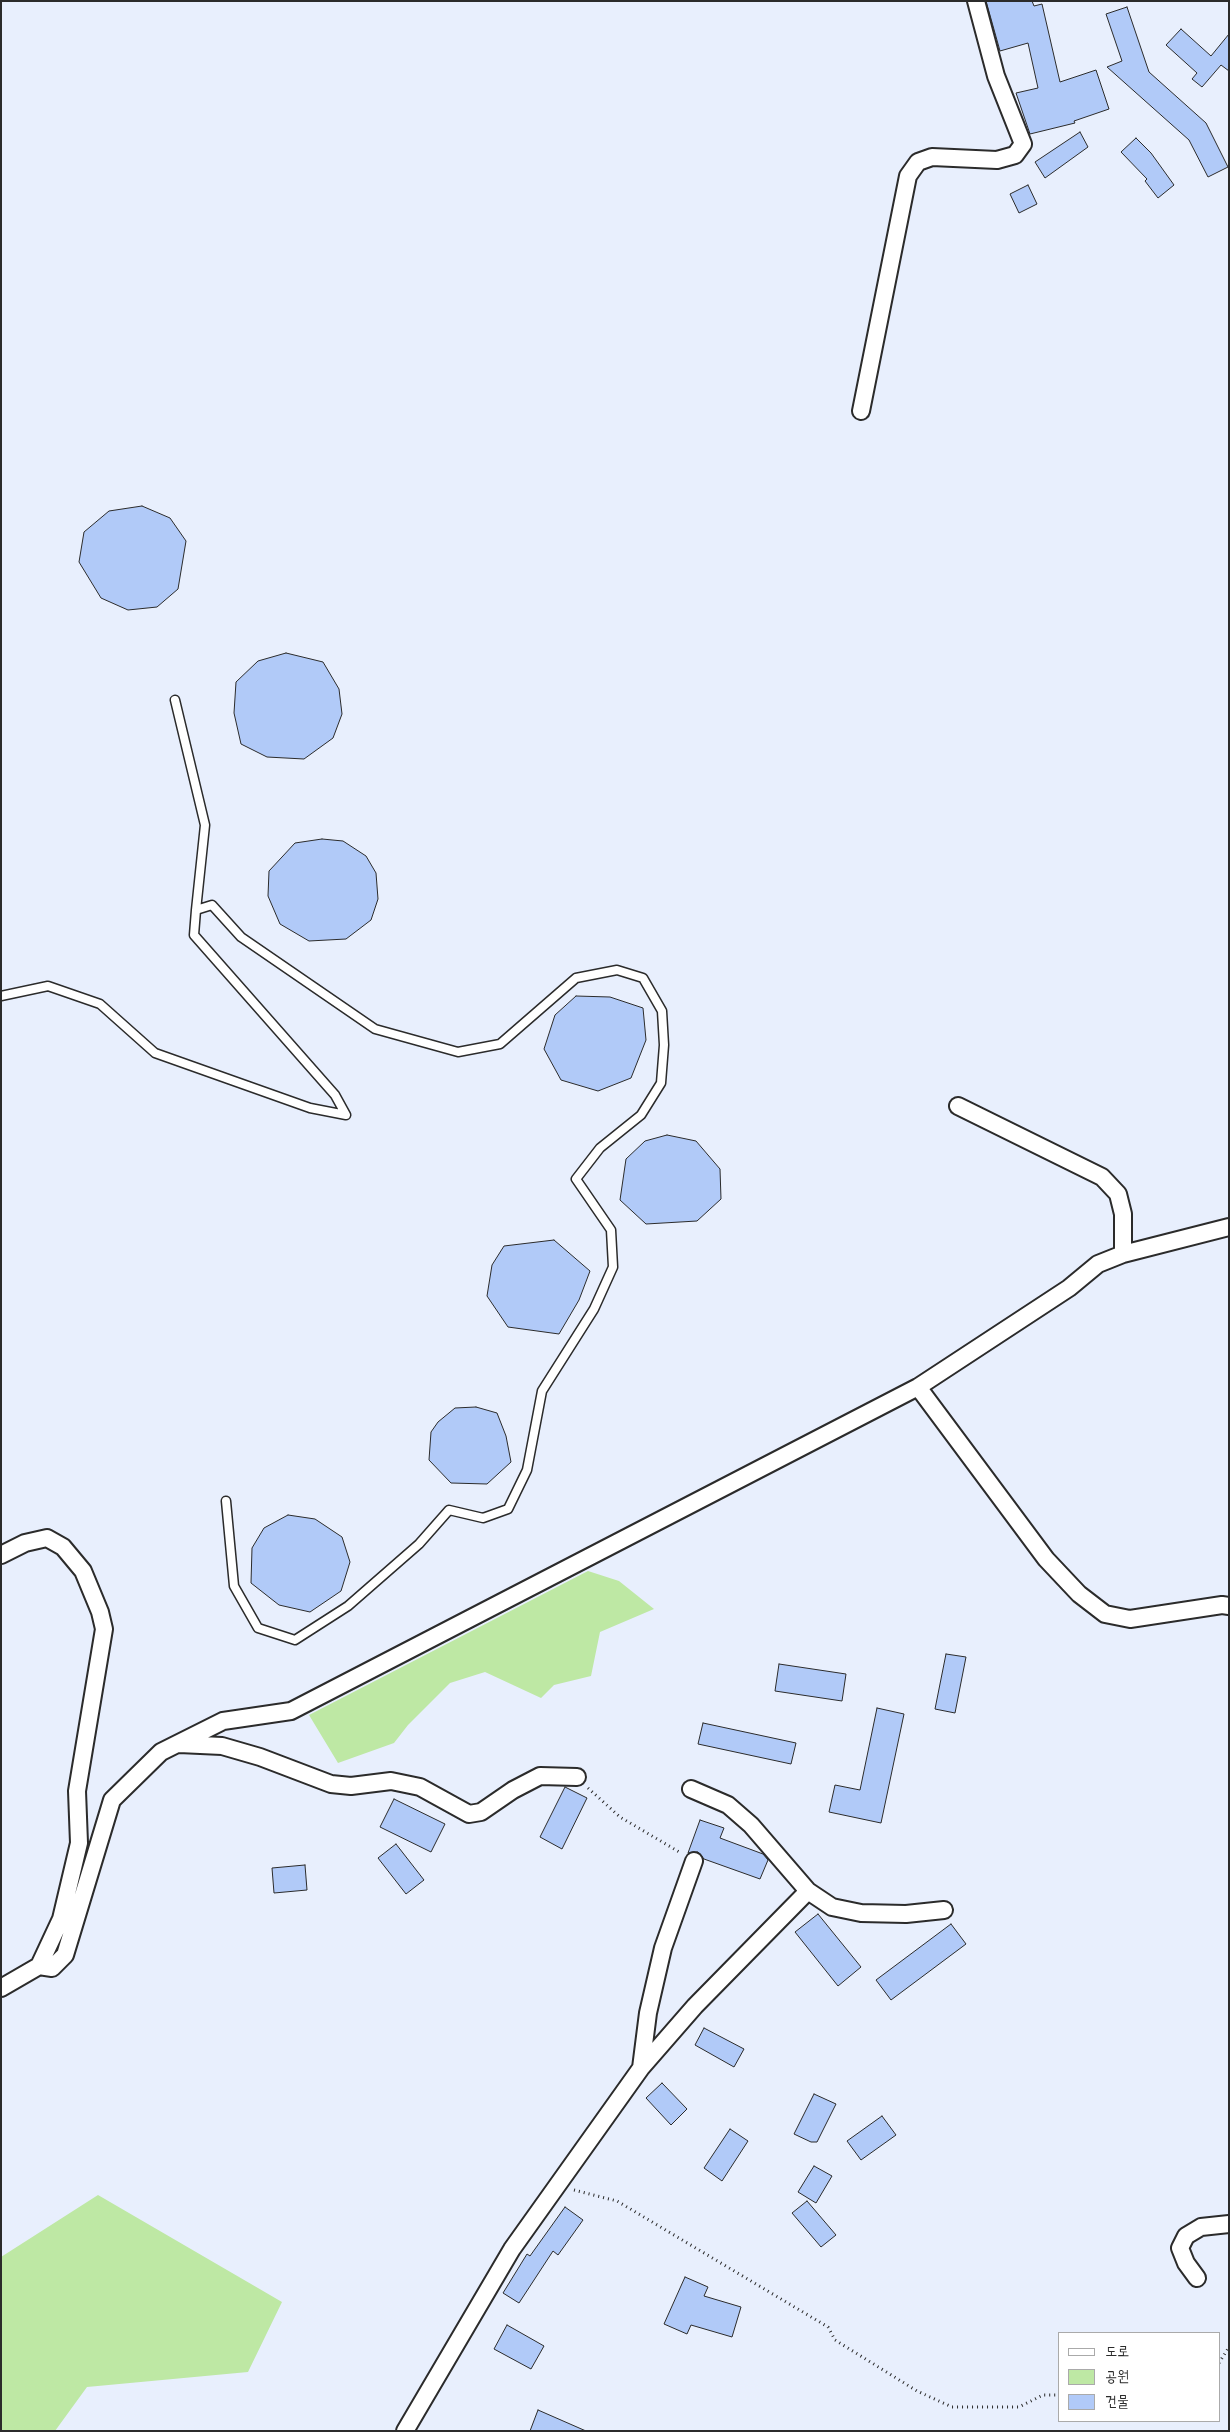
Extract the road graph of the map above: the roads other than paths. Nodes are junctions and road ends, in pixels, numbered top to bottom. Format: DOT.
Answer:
graph roads {
  1 [pos="976,1"];
  2 [pos="861,410"];
  3 [pos="175,700"];
  4 [pos="196,910"];
  5 [pos="1,996"];
  6 [pos="958,1106"];
  7 [pos="1229,1227"];
  8 [pos="1122,1254"];
  9 [pos="918,1387"];
  10 [pos="226,1501"];
  11 [pos="1,1555"];
  12 [pos="1229,1606"];
  13 [pos="177,1744"];
  14 [pos="577,1777"];
  15 [pos="691,1789"];
  16 [pos="694,1861"];
  17 [pos="808,1891"];
  18 [pos="944,1910"];
  19 [pos="39,1966"];
  20 [pos="1,1988"];
  21 [pos="641,2068"];
  22 [pos="1229,2224"];
  23 [pos="1197,2278"];
  24 [pos="405,2431"];
  1 -- 2 [label="street"];
  3 -- 4 [label="lane"];
  4 -- 5 [label="lane"];
  4 -- 10 [label="lane"];
  6 -- 8 [label="street"];
  7 -- 8 [label="street"];
  8 -- 9 [label="street"];
  9 -- 12 [label="street"];
  9 -- 13 [label="street"];
  11 -- 19 [label="street"];
  13 -- 14 [label="street"];
  13 -- 19 [label="street"];
  15 -- 17 [label="street"];
  16 -- 21 [label="street"];
  17 -- 18 [label="street"];
  17 -- 21 [label="street"];
  19 -- 20 [label="street"];
  21 -- 24 [label="street"];
  22 -- 23 [label="street"];
}
